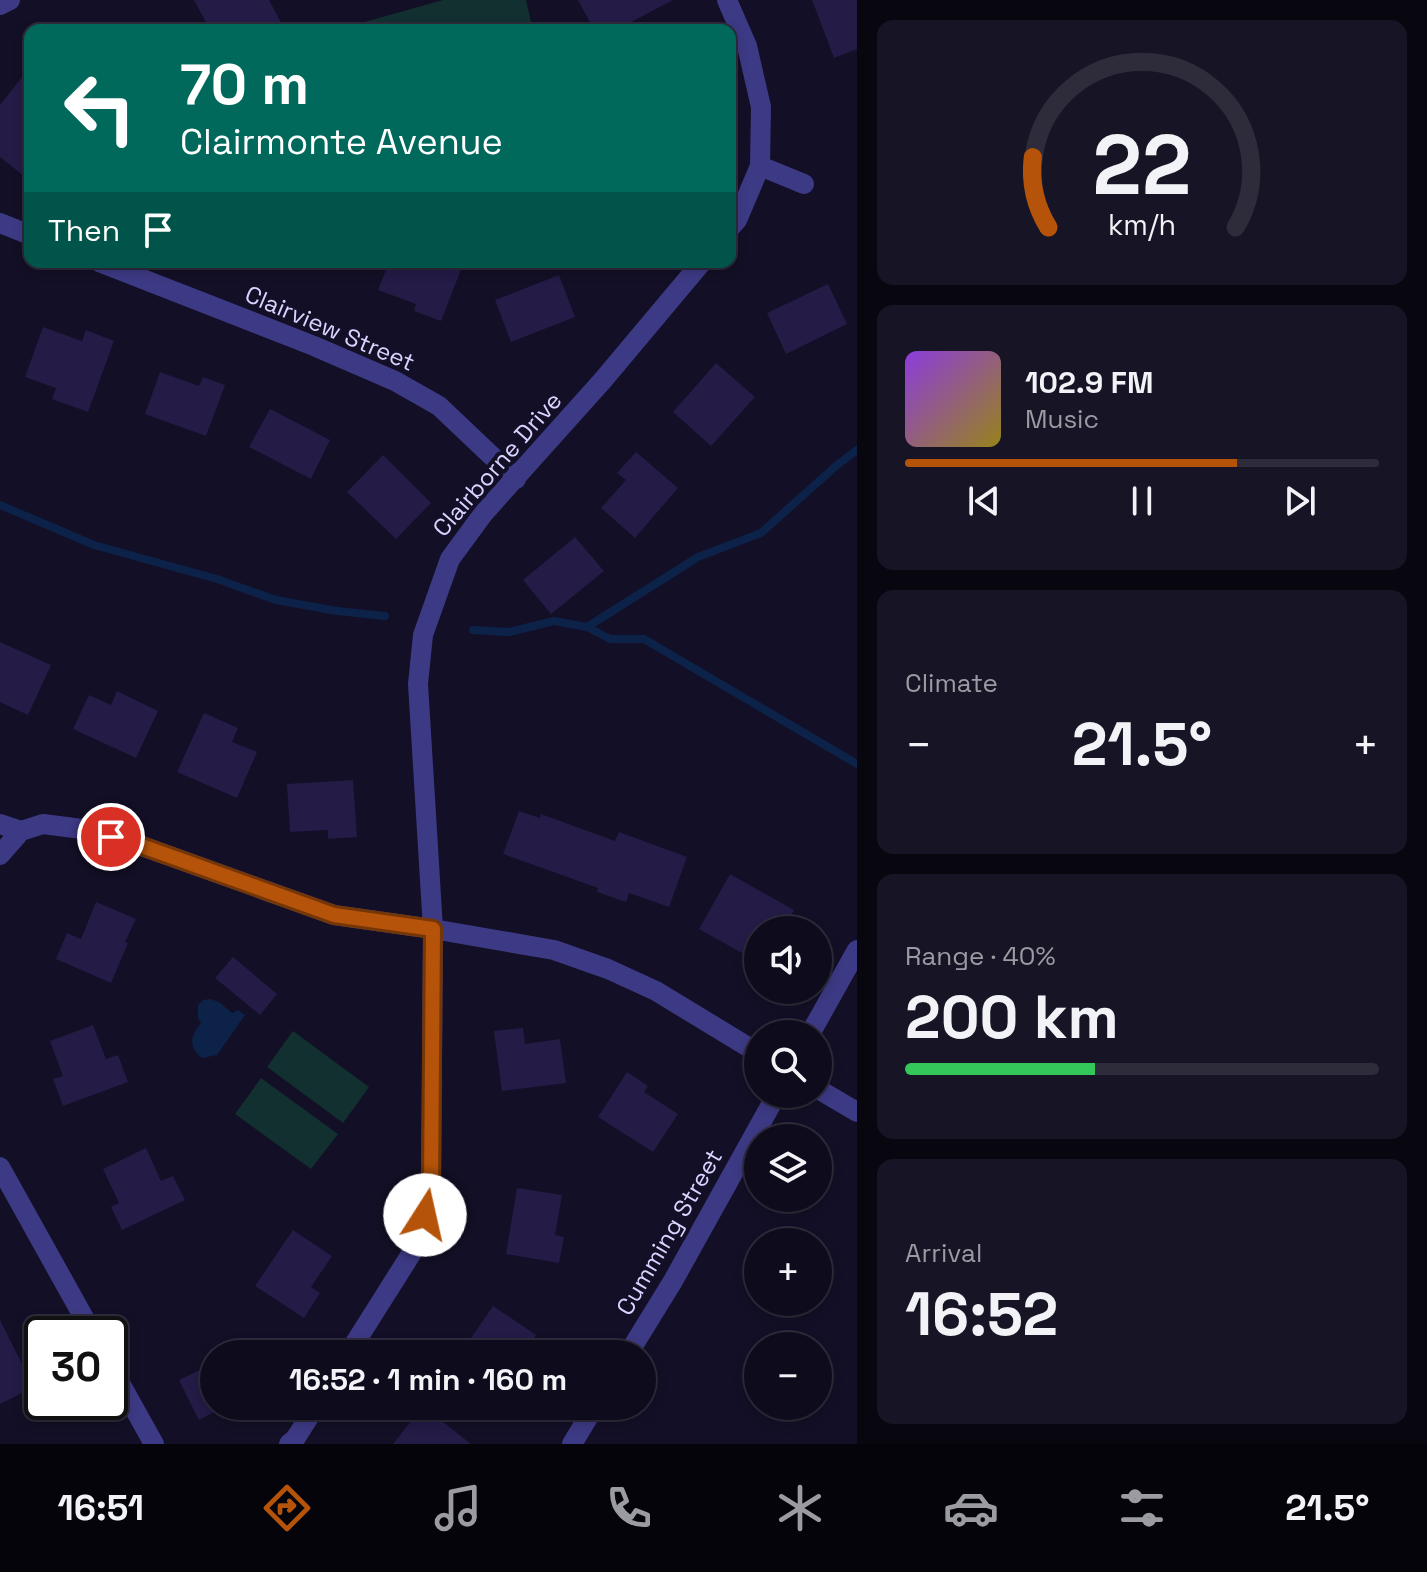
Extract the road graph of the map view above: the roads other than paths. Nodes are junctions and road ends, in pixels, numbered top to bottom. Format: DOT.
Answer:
graph roads {
  1 [pos="10,0"];
  2 [pos="727,0"];
  3 [pos="0,5"];
  4 [pos="760,166"];
  5 [pos="804,184"];
  6 [pos="736,221"];
  7 [pos="0,223"];
  8 [pos="24,233"];
  9 [pos="114,268"];
  10 [pos="697,268"];
  11 [pos="516,479"];
  12 [pos="0,824"];
  13 [pos="21,831"];
  14 [pos="0,855"];
  15 [pos="433,929"];
  16 [pos="857,950"];
  17 [pos="818,1020"];
  18 [pos="744,1044"];
  19 [pos="832,1097"];
  20 [pos="769,1108"];
  21 [pos="857,1112"];
  22 [pos="0,1167"];
  23 [pos="83,1316"];
  24 [pos="357,1340"];
  25 [pos="637,1340"];
  26 [pos="128,1397"];
  27 [pos="307,1420"];
  28 [pos="587,1420"];
  29 [pos="154,1444"];
  30 [pos="289,1444"];
  31 [pos="572,1444"];
  1 -- 3 [label="street"];
  2 -- 4 [label="street"];
  4 -- 5 [label="street"];
  4 -- 6 [label="street"];
  7 -- 8 [label="street"];
  9 -- 11 [label="street, Clairview Street"];
  10 -- 11 [label="street, Clairborne Drive"];
  11 -- 15 [label="street, Clairborne Drive"];
  12 -- 13 [label="street"];
  13 -- 14 [label="street"];
  13 -- 15 [label="street"];
  15 -- 18 [label="street"];
  15 -- 24 [label="street, Clairborne Drive"];
  16 -- 17 [label="street"];
  19 -- 21 [label="street"];
  20 -- 25 [label="street, Cumming Street"];
  22 -- 23 [label="street"];
  26 -- 29 [label="street"];
  27 -- 30 [label="street"];
  28 -- 31 [label="street"];
}
